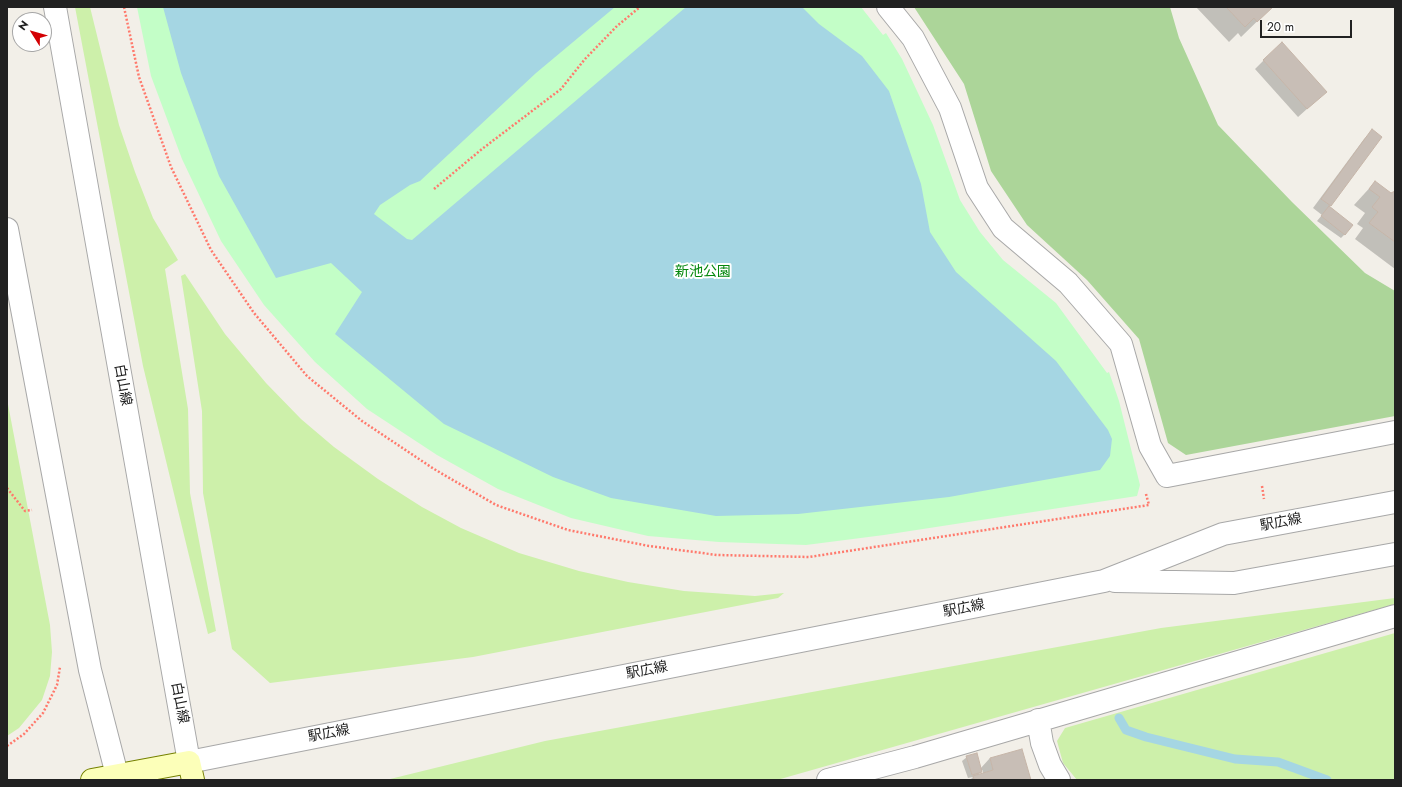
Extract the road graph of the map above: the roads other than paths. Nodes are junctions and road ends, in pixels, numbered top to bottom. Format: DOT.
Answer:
graph roads {
  1 [pos="55,7"];
  2 [pos="888,7"];
  3 [pos="7,229"];
  4 [pos="1395,432"];
  5 [pos="1395,502"];
  6 [pos="1395,554"];
  7 [pos="1104,581"];
  8 [pos="1395,616"];
  9 [pos="1038,720"];
  10 [pos="191,771"];
  11 [pos="118,778"];
  12 [pos="92,780"];
  13 [pos="828,780"];
  14 [pos="1059,780"];
  1 -- 10 [label="street, 白山線"];
  2 -- 4 [label="street"];
  3 -- 11 [label="street"];
  5 -- 7 [label="street, 駅広線"];
  6 -- 7 [label="street, 駅広線"];
  7 -- 10 [label="street, 駅広線"];
  8 -- 9 [label="street"];
  9 -- 13 [label="street"];
  9 -- 14 [label="street"];
  10 -- 11 [label="main road"];
  11 -- 12 [label="main road"];
}
